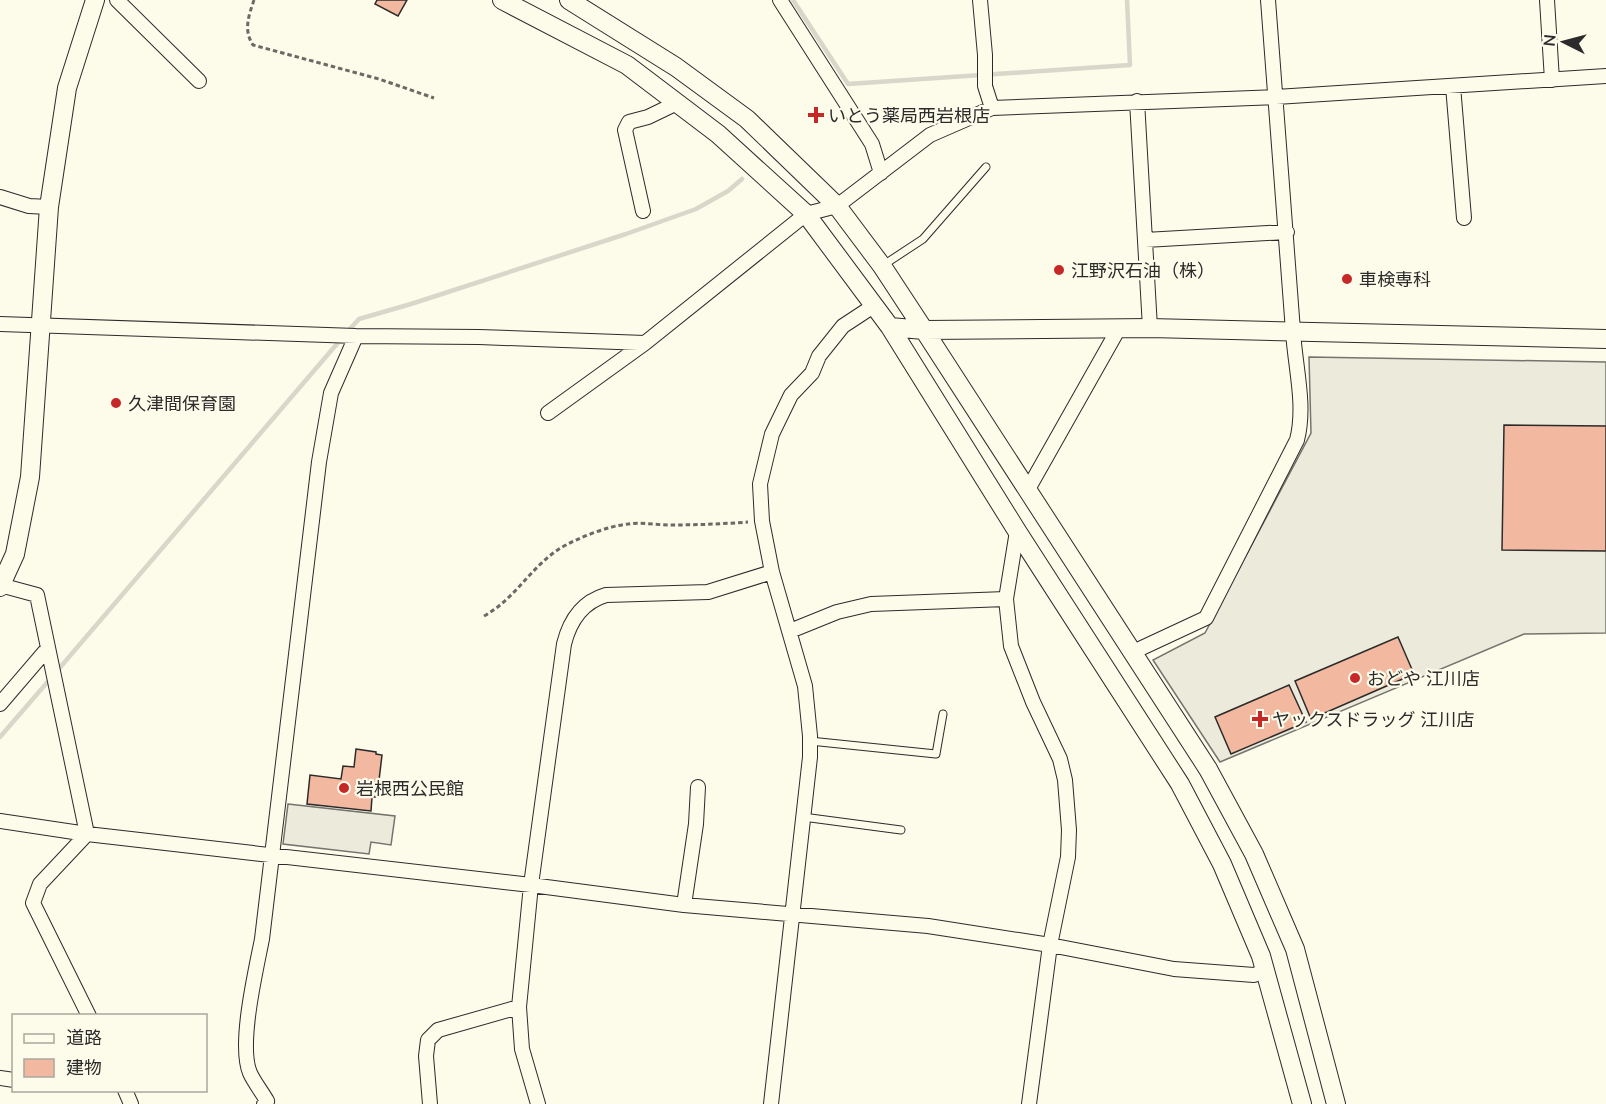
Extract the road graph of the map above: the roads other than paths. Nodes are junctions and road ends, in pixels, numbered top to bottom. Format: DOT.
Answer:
graph roads {
  1 [pos="95,0"];
  2 [pos="117,0"];
  3 [pos="502,0"];
  4 [pos="780,0"];
  5 [pos="980,0"];
  6 [pos="1268,0"];
  7 [pos="1547,0"];
  8 [pos="571,1"];
  9 [pos="1606,76"];
  10 [pos="1552,80"];
  11 [pos="199,81"];
  12 [pos="1453,86"];
  13 [pos="1276,97"];
  14 [pos="1137,101"];
  15 [pos="677,103"];
  16 [pos="992,108"];
  17 [pos="986,167"];
  18 [pos="881,173"];
  19 [pos="0,196"];
  20 [pos="837,206"];
  21 [pos="49,207"];
  22 [pos="643,211"];
  23 [pos="806,214"];
  24 [pos="1464,218"];
  25 [pos="1287,232"];
  26 [pos="1145,240"];
  27 [pos="882,266"];
  28 [pos="875,305"];
  29 [pos="0,324"];
  30 [pos="40,325"];
  31 [pos="890,327"];
  32 [pos="1119,328"];
  33 [pos="1150,328"];
  34 [pos="924,330"];
  35 [pos="1293,333"];
  36 [pos="356,336"];
  37 [pos="1606,339"];
  38 [pos="645,343"];
  39 [pos="548,413"];
  40 [pos="1027,491"];
  41 [pos="1017,531"];
  42 [pos="772,572"];
  43 [pos="0,585"];
  44 [pos="1006,598"];
  45 [pos="790,631"];
  46 [pos="48,648"];
  47 [pos="1133,652"];
  48 [pos="0,704"];
  49 [pos="943,714"];
  50 [pos="810,741"];
  51 [pos="698,787"];
  52 [pos="803,817"];
  53 [pos="0,820"];
  54 [pos="902,830"];
  55 [pos="87,834"];
  56 [pos="272,855"];
  57 [pos="531,885"];
  58 [pos="684,905"];
  59 [pos="792,915"];
  60 [pos="1050,945"];
  61 [pos="1265,971"];
  62 [pos="519,1007"];
  63 [pos="87,1014"];
  64 [pos="264,1104"];
  65 [pos="430,1104"];
  66 [pos="538,1104"];
  67 [pos="771,1104"];
  68 [pos="1029,1104"];
  69 [pos="1302,1104"];
  70 [pos="1336,1104"];
  1 -- 21 [label="street"];
  2 -- 11 [label="street"];
  3 -- 15 [label="street"];
  4 -- 18 [label="street"];
  5 -- 16 [label="street"];
  6 -- 13 [label="street"];
  7 -- 10 [label="street"];
  8 -- 20 [label="street"];
  9 -- 10 [label="street"];
  10 -- 12 [label="street"];
  12 -- 13 [label="street"];
  12 -- 24 [label="street"];
  13 -- 14 [label="street"];
  13 -- 25 [label="street"];
  14 -- 16 [label="street"];
  14 -- 26 [label="street"];
  15 -- 22 [label="street"];
  15 -- 23 [label="street"];
  16 -- 18 [label="street"];
  17 -- 27 [label="lane"];
  18 -- 20 [label="street"];
  19 -- 21 [label="street"];
  20 -- 23 [label="street"];
  20 -- 27 [label="street"];
  21 -- 30 [label="street"];
  23 -- 28 [label="street"];
  23 -- 38 [label="street"];
  25 -- 26 [label="street"];
  25 -- 35 [label="street"];
  26 -- 33 [label="street"];
  27 -- 34 [label="street"];
  28 -- 31 [label="street"];
  28 -- 42 [label="street"];
  29 -- 30 [label="street"];
  30 -- 36 [label="street"];
  30 -- 43 [label="street"];
  31 -- 34 [label="street"];
  31 -- 41 [label="street"];
  32 -- 33 [label="street"];
  32 -- 34 [label="street"];
  32 -- 40 [label="street"];
  33 -- 35 [label="street"];
  34 -- 40 [label="street"];
  35 -- 37 [label="street"];
  35 -- 47 [label="street"];
  36 -- 38 [label="street"];
  36 -- 56 [label="street"];
  38 -- 39 [label="street"];
  40 -- 47 [label="street"];
  41 -- 44 [label="street"];
  41 -- 61 [label="street"];
  42 -- 45 [label="street"];
  42 -- 57 [label="street"];
  43 -- 46 [label="street"];
  44 -- 45 [label="street"];
  44 -- 60 [label="street"];
  45 -- 50 [label="street"];
  46 -- 48 [label="street"];
  46 -- 55 [label="street"];
  47 -- 70 [label="street"];
  49 -- 50 [label="lane"];
  50 -- 52 [label="street"];
  51 -- 58 [label="street"];
  52 -- 54 [label="lane"];
  52 -- 59 [label="street"];
  53 -- 55 [label="street"];
  55 -- 56 [label="street"];
  55 -- 63 [label="street"];
  56 -- 57 [label="street"];
  56 -- 64 [label="street"];
  57 -- 58 [label="street"];
  57 -- 62 [label="street"];
  58 -- 59 [label="street"];
  59 -- 60 [label="street"];
  59 -- 67 [label="street"];
  60 -- 61 [label="street"];
  60 -- 68 [label="street"];
  61 -- 69 [label="street"];
  62 -- 65 [label="street"];
  62 -- 66 [label="street"];
}
